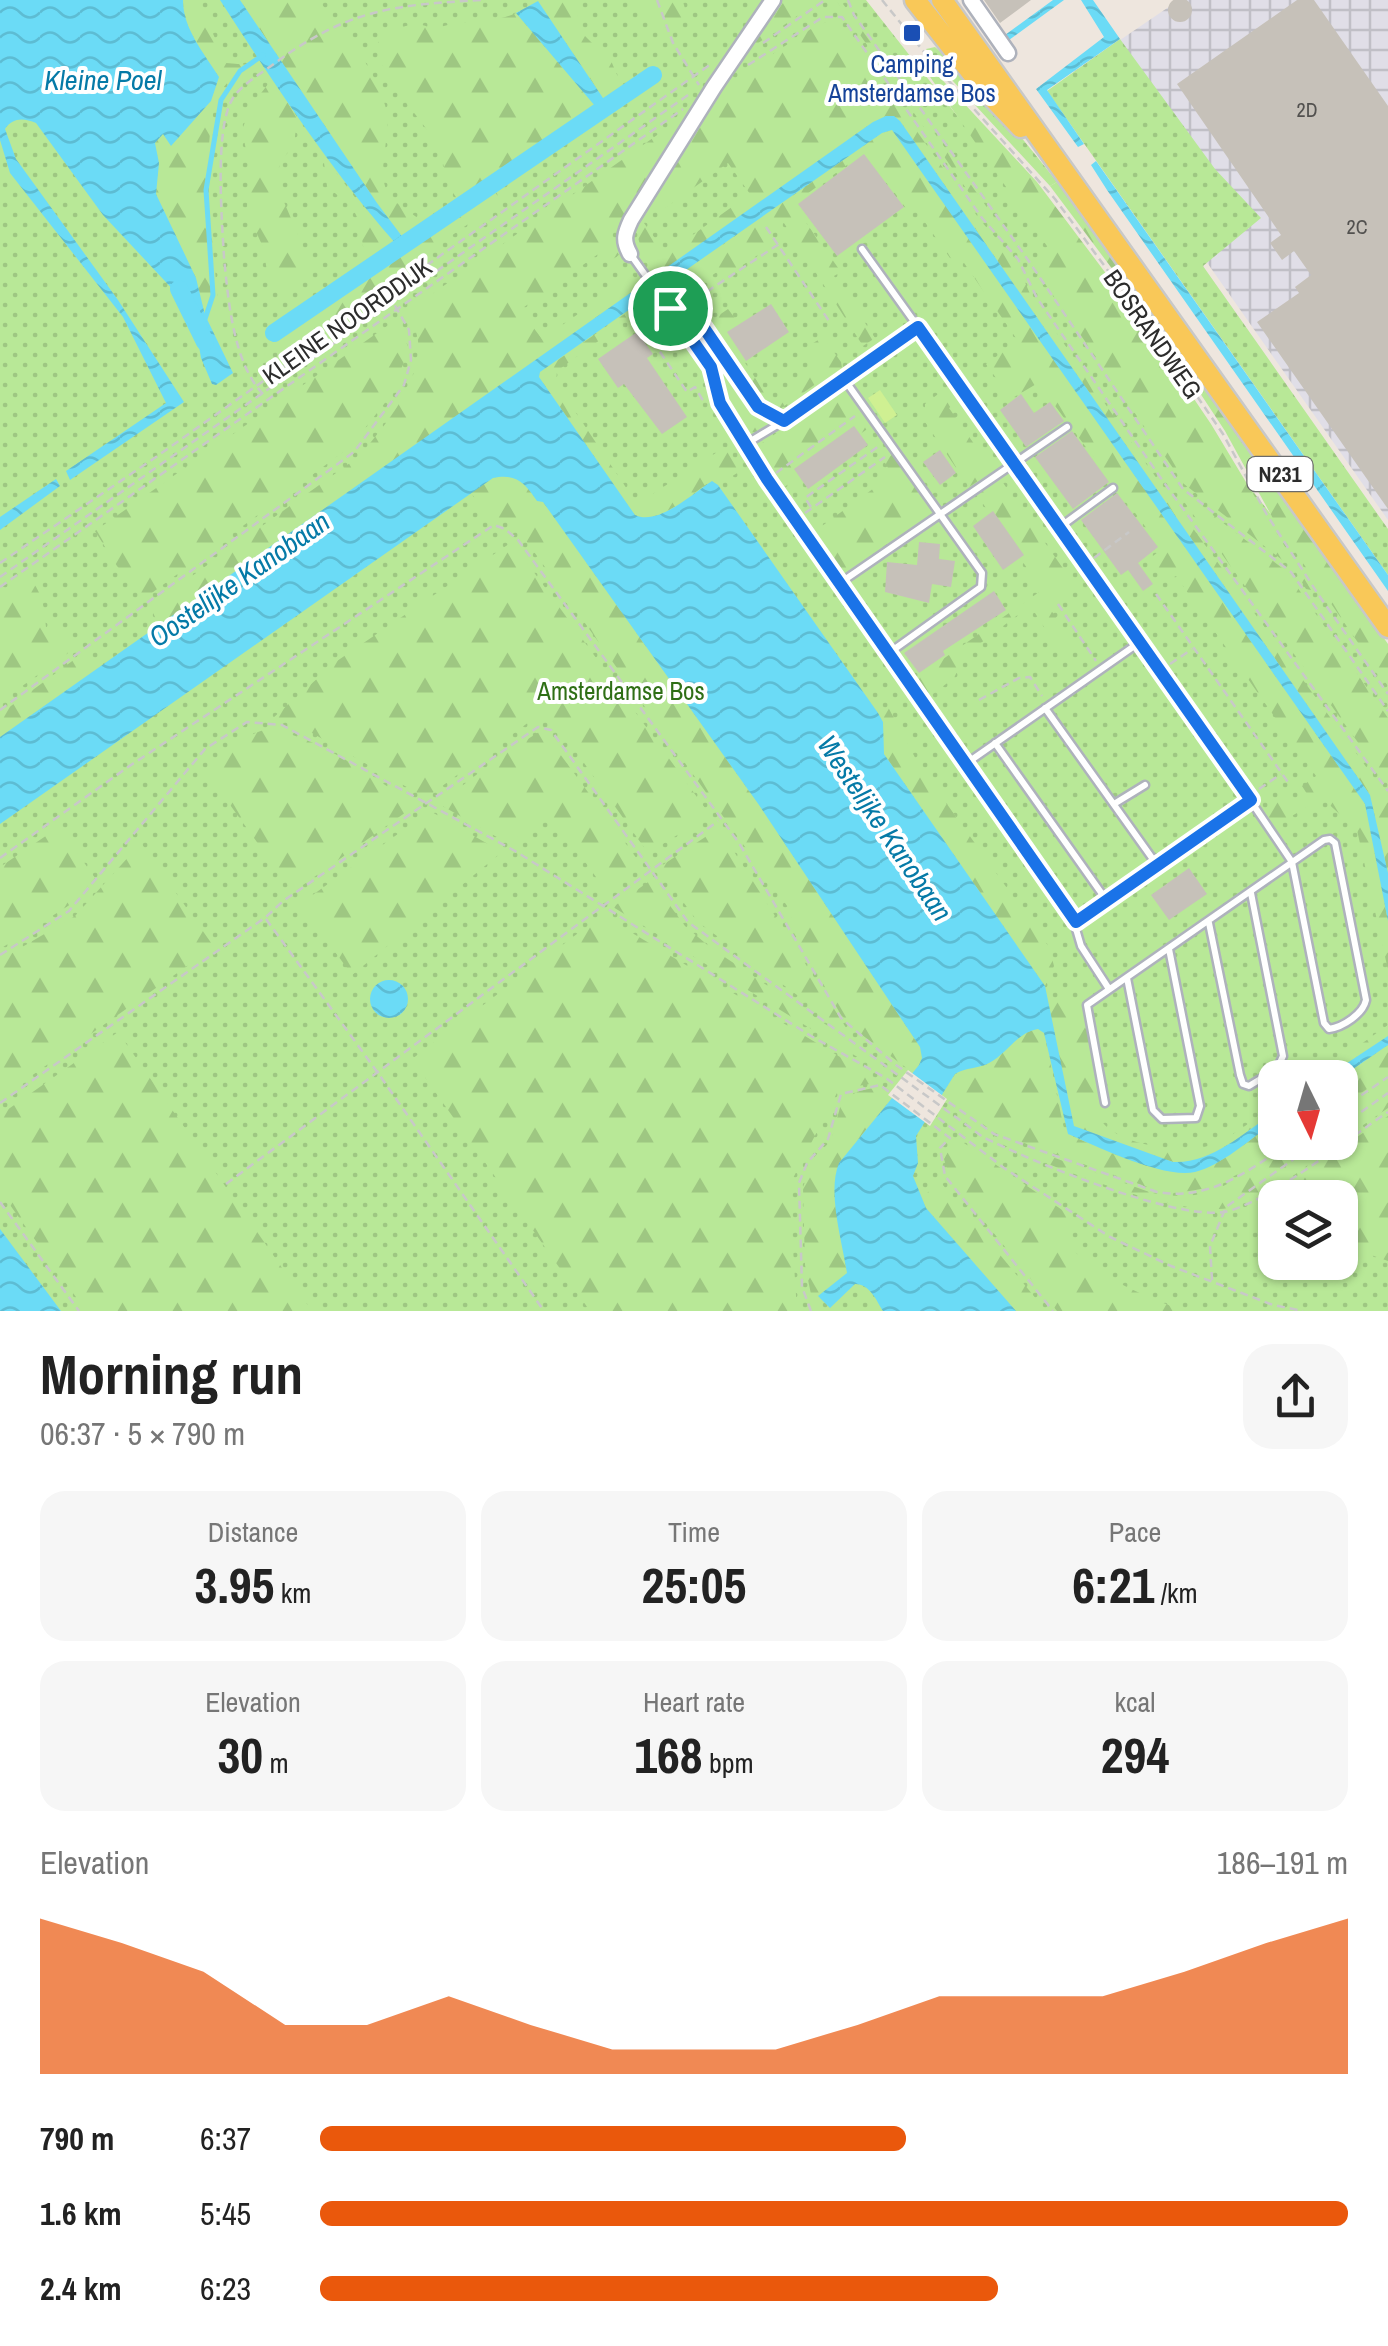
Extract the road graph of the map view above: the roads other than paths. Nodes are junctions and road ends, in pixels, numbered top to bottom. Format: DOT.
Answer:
graph roads {
  1 [pos="774,0"];
  2 [pos="915,0"];
  3 [pos="942,0"];
  4 [pos="971,0"];
  5 [pos="1008,53"];
  6 [pos="1054,160"];
  7 [pos="862,249"];
  8 [pos="630,254"];
  9 [pos="918,327"];
  10 [pos="844,379"];
  11 [pos="1067,426"];
  12 [pos="744,444"];
  13 [pos="1015,462"];
  14 [pos="1112,488"];
  15 [pos="938,513"];
  16 [pos="1060,527"];
  17 [pos="840,582"];
  18 [pos="1388,627"];
  19 [pos="1140,642"];
  20 [pos="890,653"];
  21 [pos="1046,706"];
  22 [pos="995,742"];
  23 [pos="967,763"];
  24 [pos="1144,784"];
  25 [pos="1251,800"];
  26 [pos="1114,804"];
  27 [pos="1292,862"];
  28 [pos="1158,865"];
  29 [pos="1251,892"];
  30 [pos="1107,901"];
  31 [pos="1076,922"];
  32 [pos="1209,923"];
  33 [pos="1169,949"];
  34 [pos="1127,978"];
  35 [pos="1109,990"];
  36 [pos="1105,1103"];
  1 -- 8 [label="street"];
  2 -- 6 [label="main road, BOSRANDWEG / N231"];
  3 -- 6 [label="main road, BOSRANDWEG / N231"];
  4 -- 5 [label="street"];
  6 -- 18 [label="main road, BOSRANDWEG / N231"];
  7 -- 9 [label="lane"];
  8 -- 12 [label="lane"];
  9 -- 10 [label="lane"];
  9 -- 13 [label="lane"];
  10 -- 12 [label="lane"];
  10 -- 15 [label="lane"];
  11 -- 13 [label="lane"];
  12 -- 17 [label="lane"];
  13 -- 15 [label="lane"];
  13 -- 16 [label="lane"];
  14 -- 16 [label="lane"];
  15 -- 17 [label="lane"];
  15 -- 20 [label="lane"];
  16 -- 19 [label="lane"];
  17 -- 20 [label="lane"];
  19 -- 21 [label="lane"];
  19 -- 25 [label="lane"];
  20 -- 23 [label="lane"];
  21 -- 22 [label="lane"];
  21 -- 26 [label="lane"];
  22 -- 23 [label="lane"];
  22 -- 30 [label="lane"];
  23 -- 31 [label="lane"];
  24 -- 26 [label="lane"];
  25 -- 27 [label="lane"];
  25 -- 28 [label="lane"];
  26 -- 28 [label="lane"];
  27 -- 27 [label="lane"];
  27 -- 29 [label="lane"];
  28 -- 30 [label="lane"];
  29 -- 32 [label="lane"];
  29 -- 32 [label="lane"];
  30 -- 31 [label="lane"];
  31 -- 35 [label="lane"];
  32 -- 33 [label="lane"];
  33 -- 34 [label="lane"];
  33 -- 34 [label="lane"];
  34 -- 35 [label="lane"];
  35 -- 36 [label="lane"];
}
